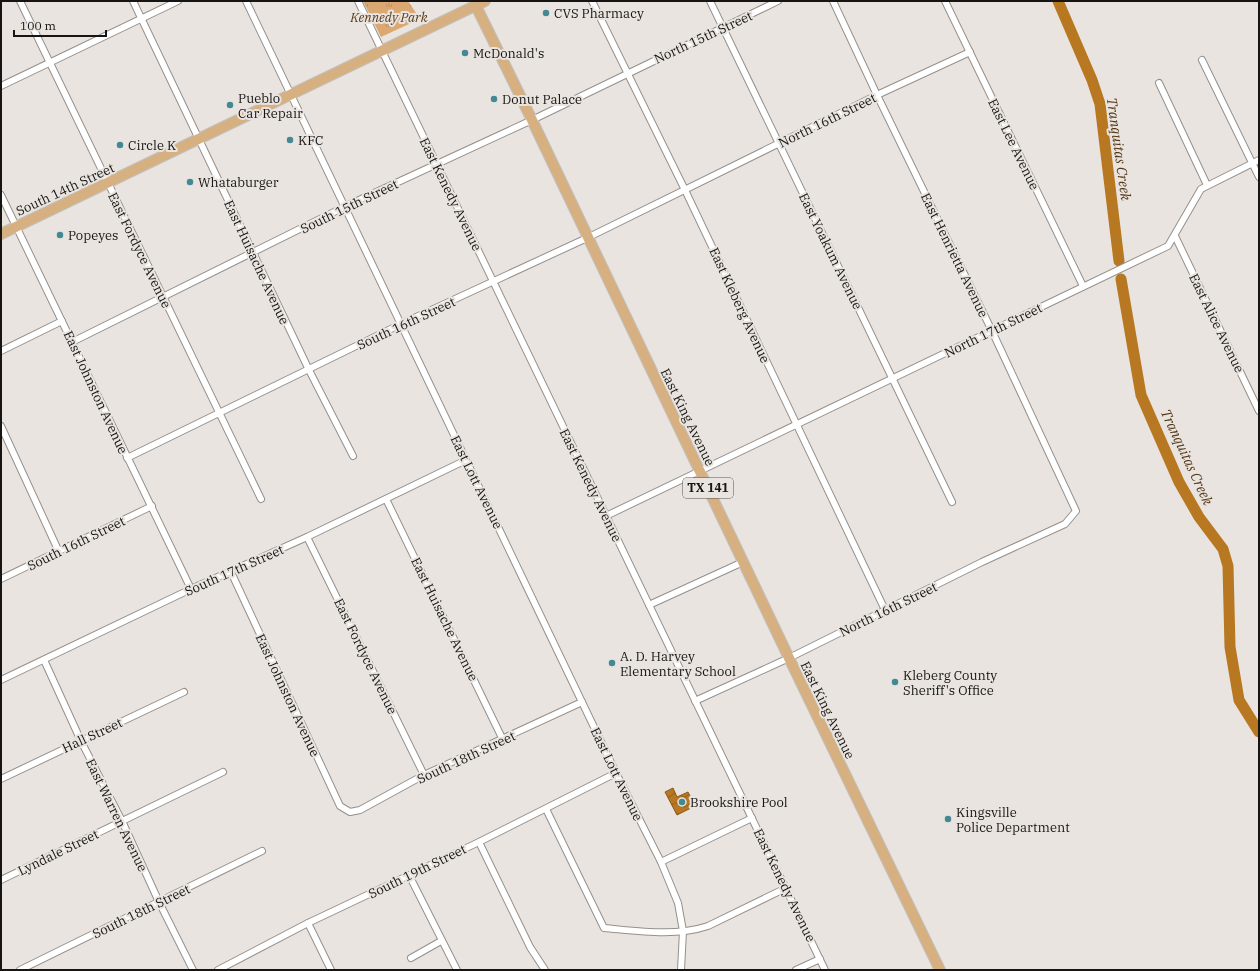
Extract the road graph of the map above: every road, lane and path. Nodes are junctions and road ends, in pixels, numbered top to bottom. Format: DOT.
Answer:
graph roads {
  1 [pos="20,1"];
  2 [pos="133,1"];
  3 [pos="178,1"];
  4 [pos="246,1"];
  5 [pos="358,1"];
  6 [pos="592,1"];
  7 [pos="710,1"];
  8 [pos="778,1"];
  9 [pos="833,1"];
  10 [pos="945,1"];
  11 [pos="480,3"];
  12 [pos="141,19"];
  13 [pos="723,28"];
  14 [pos="382,51"];
  15 [pos="970,52"];
  16 [pos="1202,60"];
  17 [pos="50,63"];
  18 [pos="627,73"];
  19 [pos="1159,83"];
  20 [pos="1,86"];
  21 [pos="290,95"];
  22 [pos="877,95"];
  23 [pos="532,120"];
  24 [pos="199,139"];
  25 [pos="779,143"];
  26 [pos="1259,160"];
  27 [pos="436,164"];
  28 [pos="1252,164"];
  29 [pos="1259,177"];
  30 [pos="108,183"];
  31 [pos="1207,185"];
  32 [pos="685,190"];
  33 [pos="1,195"];
  34 [pos="344,207"];
  35 [pos="16,227"];
  36 [pos="1,234"];
  37 [pos="1175,236"];
  38 [pos="587,238"];
  39 [pos="253,253"];
  40 [pos="493,282"];
  41 [pos="1083,286"];
  42 [pos="163,296"];
  43 [pos="62,321"];
  44 [pos="401,324"];
  45 [pos="992,331"];
  46 [pos="72,342"];
  47 [pos="1,351"];
  48 [pos="309,370"];
  49 [pos="893,378"];
  50 [pos="1259,411"];
  51 [pos="219,413"];
  52 [pos="1,426"];
  53 [pos="797,426"];
  54 [pos="353,456"];
  55 [pos="127,458"];
  56 [pos="466,460"];
  57 [pos="700,471"];
  58 [pos="261,499"];
  59 [pos="386,499"];
  60 [pos="952,502"];
  61 [pos="152,506"];
  62 [pos="1076,511"];
  63 [pos="606,516"];
  64 [pos="308,537"];
  65 [pos="59,552"];
  66 [pos="743,562"];
  67 [pos="231,572"];
  68 [pos="1,580"];
  69 [pos="191,589"];
  70 [pos="649,605"];
  71 [pos="886,610"];
  72 [pos="789,658"];
  73 [pos="44,660"];
  74 [pos="1,680"];
  75 [pos="184,692"];
  76 [pos="695,701"];
  77 [pos="582,702"];
  78 [pos="503,740"];
  79 [pos="81,741"];
  80 [pos="223,772"];
  81 [pos="616,774"];
  82 [pos="424,775"];
  83 [pos="1,780"];
  84 [pos="546,809"];
  85 [pos="350,812"];
  86 [pos="752,818"];
  87 [pos="122,821"];
  88 [pos="479,842"];
  89 [pos="262,852"];
  90 [pos="661,862"];
  91 [pos="409,875"];
  92 [pos="1,880"];
  93 [pos="786,888"];
  94 [pos="159,902"];
  95 [pos="308,923"];
  96 [pos="683,931"];
  97 [pos="441,940"];
  98 [pos="411,958"];
  99 [pos="820,958"];
  100 [pos="20,970"];
  101 [pos="193,970"];
  102 [pos="218,970"];
  103 [pos="331,970"];
  104 [pos="456,970"];
  105 [pos="545,970"];
  106 [pos="681,970"];
  107 [pos="796,970"];
  108 [pos="825,970"];
  109 [pos="940,970"];
  1 -- 17 [label="street, East Fordyce Avenue"];
  2 -- 12 [label="street, East Huisache Avenue"];
  3 -- 12 [label="street"];
  4 -- 21 [label="street, East Lott Avenue"];
  5 -- 14 [label="street, East Kenedy Avenue"];
  6 -- 18 [label="street, East Kleberg Avenue"];
  7 -- 13 [label="street, East Yoakum Avenue"];
  8 -- 13 [label="street, North 15th Street"];
  9 -- 22 [label="street, East Henrietta Avenue"];
  10 -- 15 [label="street, East Lee Avenue"];
  11 -- 14 [label="main road, South 14th Street"];
  11 -- 23 [label="main road, East King Avenue / TX 141"];
  12 -- 17 [label="street"];
  12 -- 24 [label="street, East Huisache Avenue"];
  13 -- 18 [label="street, North 15th Street"];
  13 -- 25 [label="street, East Yoakum Avenue"];
  14 -- 21 [label="main road, South 14th Street"];
  14 -- 27 [label="street, East Kenedy Avenue"];
  15 -- 22 [label="street, North 16th Street"];
  15 -- 41 [label="street, East Lee Avenue"];
  16 -- 28 [label="street"];
  17 -- 20 [label="street"];
  17 -- 30 [label="street, East Fordyce Avenue"];
  18 -- 23 [label="street, South 15th Street"];
  18 -- 32 [label="street, East Kleberg Avenue"];
  19 -- 31 [label="street"];
  21 -- 24 [label="main road, South 14th Street"];
  21 -- 34 [label="street, East Lott Avenue"];
  22 -- 25 [label="street, North 16th Street"];
  22 -- 45 [label="street, East Henrietta Avenue"];
  23 -- 27 [label="street, South 15th Street"];
  23 -- 38 [label="main road, East King Avenue / TX 141"];
  24 -- 30 [label="main road, South 14th Street"];
  24 -- 39 [label="street, East Huisache Avenue"];
  25 -- 32 [label="street, North 16th Street"];
  25 -- 49 [label="street, East Yoakum Avenue"];
  26 -- 28 [label="street, North 17th Street"];
  27 -- 34 [label="street, South 15th Street"];
  27 -- 40 [label="street, East Kenedy Avenue"];
  28 -- 29 [label="street"];
  28 -- 31 [label="street, North 17th Street"];
  30 -- 35 [label="main road, South 14th Street"];
  30 -- 42 [label="street, East Fordyce Avenue"];
  31 -- 37 [label="street, North 17th Street"];
  32 -- 38 [label="street, South 16th Street"];
  32 -- 53 [label="street, East Kleberg Avenue"];
  33 -- 35 [label="street, East Johnston Avenue"];
  34 -- 39 [label="street, South 15th Street"];
  34 -- 44 [label="street, East Lott Avenue"];
  35 -- 36 [label="main road, South 14th Street"];
  35 -- 43 [label="street, East Johnston Avenue"];
  37 -- 41 [label="street, North 17th Street"];
  37 -- 50 [label="street, East Alice Avenue"];
  38 -- 40 [label="street, South 16th Street"];
  38 -- 57 [label="main road, East King Avenue / TX 141"];
  39 -- 42 [label="street, South 15th Street"];
  39 -- 48 [label="street, East Huisache Avenue"];
  40 -- 44 [label="street, South 16th Street"];
  40 -- 63 [label="street, East Kenedy Avenue"];
  41 -- 45 [label="street, North 17th Street"];
  42 -- 46 [label="street, South 15th Street"];
  42 -- 51 [label="street, East Fordyce Avenue"];
  43 -- 46 [label="street, East Johnston Avenue"];
  43 -- 47 [label="street"];
  44 -- 48 [label="street, South 16th Street"];
  44 -- 56 [label="street, East Lott Avenue"];
  45 -- 49 [label="street, North 17th Street"];
  45 -- 62 [label="street, East Henrietta Avenue"];
  46 -- 55 [label="street, East Johnston Avenue"];
  48 -- 51 [label="street, South 16th Street"];
  48 -- 54 [label="street, East Huisache Avenue"];
  49 -- 53 [label="street, North 17th Street"];
  49 -- 60 [label="street, East Yoakum Avenue"];
  51 -- 55 [label="street, South 16th Street"];
  51 -- 58 [label="street, East Fordyce Avenue"];
  52 -- 65 [label="street"];
  53 -- 57 [label="street, North 17th Street"];
  53 -- 71 [label="street, East Kleberg Avenue"];
  55 -- 61 [label="street, East Johnston Avenue"];
  56 -- 59 [label="street, South 17th Street"];
  56 -- 77 [label="street, East Lott Avenue"];
  57 -- 63 [label="street"];
  57 -- 66 [label="main road, East King Avenue / TX 141"];
  59 -- 64 [label="street, South 17th Street"];
  59 -- 78 [label="street, East Huisache Avenue"];
  61 -- 65 [label="street, South 16th Street"];
  61 -- 69 [label="street, East Johnston Avenue"];
  62 -- 71 [label="street, North 16th Street"];
  63 -- 70 [label="street, East Kenedy Avenue"];
  64 -- 67 [label="street, South 17th Street"];
  64 -- 82 [label="street, East Fordyce Avenue"];
  65 -- 68 [label="street, South 16th Street"];
  66 -- 70 [label="street"];
  66 -- 72 [label="main road, East King Avenue / TX 141"];
  67 -- 69 [label="street, South 17th Street"];
  67 -- 85 [label="street, East Johnston Avenue"];
  69 -- 73 [label="street, South 17th Street"];
  70 -- 76 [label="street, East Kenedy Avenue"];
  71 -- 72 [label="street, North 16th Street"];
  72 -- 76 [label="street, North 16th Street"];
  72 -- 109 [label="main road, East King Avenue / TX 141"];
  73 -- 74 [label="street, South 17th Street"];
  73 -- 79 [label="street, East Warren Avenue"];
  75 -- 79 [label="street, Hall Street"];
  76 -- 86 [label="street, East Kenedy Avenue"];
  77 -- 78 [label="street, South 18th Street"];
  77 -- 81 [label="street, East Lott Avenue"];
  78 -- 82 [label="street, South 18th Street"];
  79 -- 83 [label="street, Hall Street"];
  79 -- 87 [label="street, East Warren Avenue"];
  80 -- 87 [label="street, Lyndale Street"];
  81 -- 84 [label="street, South 19th Street"];
  81 -- 90 [label="street, East Lott Avenue"];
  82 -- 85 [label="street, South 18th Street"];
  84 -- 88 [label="street, South 19th Street"];
  84 -- 96 [label="street"];
  86 -- 90 [label="street"];
  86 -- 93 [label="street, East Kenedy Avenue"];
  87 -- 92 [label="street, Lyndale Street"];
  87 -- 94 [label="street, East Warren Avenue"];
  88 -- 91 [label="street, South 19th Street"];
  88 -- 105 [label="street"];
  89 -- 94 [label="street, South 18th Street"];
  90 -- 96 [label="street, East Lott Avenue"];
  91 -- 95 [label="street, South 19th Street"];
  91 -- 97 [label="street"];
  93 -- 96 [label="street"];
  93 -- 99 [label="street, East Kenedy Avenue"];
  94 -- 100 [label="street, South 18th Street"];
  94 -- 101 [label="street, East Warren Avenue"];
  95 -- 102 [label="street, South 19th Street"];
  95 -- 103 [label="street"];
  96 -- 106 [label="street, East Lott Avenue"];
  97 -- 98 [label="street"];
  97 -- 104 [label="street"];
  99 -- 107 [label="street"];
  99 -- 108 [label="street, East Kenedy Avenue"];
}
